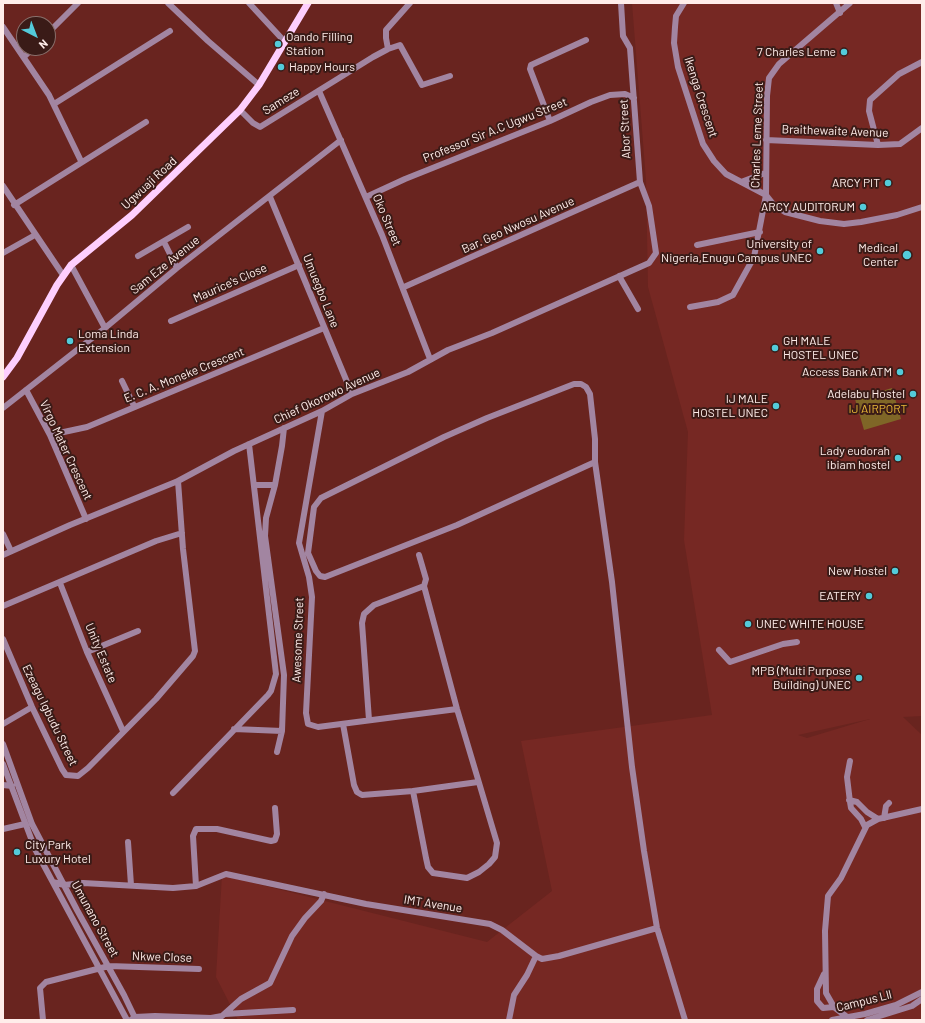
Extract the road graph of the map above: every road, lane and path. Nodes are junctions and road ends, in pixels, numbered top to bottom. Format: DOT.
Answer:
graph roads {
  1 [pos="78,3"];
  2 [pos="168,3"];
  3 [pos="249,3"];
  4 [pos="308,3"];
  5 [pos="410,3"];
  6 [pos="621,3"];
  7 [pos="684,3"];
  8 [pos="836,3"];
  9 [pos="850,3"];
  10 [pos="840,13"];
  11 [pos="56,25"];
  12 [pos="3,27"];
  13 [pos="170,31"];
  14 [pos="586,40"];
  15 [pos="285,42"];
  16 [pos="388,48"];
  17 [pos="24,57"];
  18 [pos="922,62"];
  19 [pos="450,76"];
  20 [pos="259,85"];
  21 [pos="320,90"];
  22 [pos="634,98"];
  23 [pos="54,104"];
  24 [pos="240,110"];
  25 [pos="550,121"];
  26 [pos="146,122"];
  27 [pos="922,128"];
  28 [pos="342,140"];
  29 [pos="766,140"];
  30 [pos="878,145"];
  31 [pos="81,161"];
  32 [pos="765,174"];
  33 [pos="640,182"];
  34 [pos="741,182"];
  35 [pos="3,186"];
  36 [pos="766,195"];
  37 [pos="270,197"];
  38 [pos="366,197"];
  39 [pos="14,204"];
  40 [pos="920,208"];
  41 [pos="188,227"];
  42 [pos="760,232"];
  43 [pos="35,235"];
  44 [pos="164,242"];
  45 [pos="697,245"];
  46 [pos="3,253"];
  47 [pos="656,253"];
  48 [pos="138,256"];
  49 [pos="71,265"];
  50 [pos="298,265"];
  51 [pos="177,268"];
  52 [pos="63,275"];
  53 [pos="619,276"];
  54 [pos="404,287"];
  55 [pos="690,307"];
  56 [pos="638,309"];
  57 [pos="171,321"];
  58 [pos="105,328"];
  59 [pos="324,328"];
  60 [pos="430,359"];
  61 [pos="3,376"];
  62 [pos="122,381"];
  63 [pos="26,390"];
  64 [pos="352,394"];
  65 [pos="134,406"];
  66 [pos="3,408"];
  67 [pos="322,410"];
  68 [pos="284,428"];
  69 [pos="50,435"];
  70 [pos="249,444"];
  71 [pos="594,462"];
  72 [pos="178,481"];
  73 [pos="254,484"];
  74 [pos="275,485"];
  75 [pos="86,519"];
  76 [pos="182,533"];
  77 [pos="3,534"];
  78 [pos="11,551"];
  79 [pos="3,555"];
  80 [pos="419,555"];
  81 [pos="60,583"];
  82 [pos="424,586"];
  83 [pos="3,606"];
  84 [pos="138,630"];
  85 [pos="3,639"];
  86 [pos="797,642"];
  87 [pos="719,650"];
  88 [pos="87,652"];
  89 [pos="32,707"];
  90 [pos="457,709"];
  91 [pos="369,720"];
  92 [pos="3,724"];
  93 [pos="343,724"];
  94 [pos="234,729"];
  95 [pos="123,731"];
  96 [pos="282,731"];
  97 [pos="3,744"];
  98 [pos="277,752"];
  99 [pos="850,761"];
  100 [pos="3,764"];
  101 [pos="478,782"];
  102 [pos="3,785"];
  103 [pos="12,786"];
  104 [pos="413,792"];
  105 [pos="173,793"];
  106 [pos="849,800"];
  107 [pos="888,803"];
  108 [pos="922,805"];
  109 [pos="275,808"];
  110 [pos="919,810"];
  111 [pos="881,818"];
  112 [pos="25,824"];
  113 [pos="865,827"];
  114 [pos="3,829"];
  115 [pos="128,842"];
  116 [pos="54,882"];
  117 [pos="64,885"];
  118 [pos="131,885"];
  119 [pos="196,886"];
  120 [pos="324,894"];
  121 [pos="657,928"];
  122 [pos="536,956"];
  123 [pos="109,966"];
  124 [pos="101,968"];
  125 [pos="199,969"];
  126 [pos="825,970"];
  127 [pos="922,992"];
  128 [pos="922,999"];
  129 [pos="834,1007"];
  130 [pos="293,1010"];
  131 [pos="225,1014"];
  132 [pos="847,1017"];
  133 [pos="134,1019"];
  134 [pos="874,1019"];
  135 [pos="43,1020"];
  136 [pos="127,1020"];
  137 [pos="509,1020"];
  138 [pos="685,1020"];
  139 [pos="832,1020"];
  140 [pos="867,1020"];
  1 -- 11 [label="street"];
  2 -- 20 [label="street"];
  3 -- 15 [label="street"];
  4 -- 15 [label="main road, Ugwuaji Road"];
  5 -- 16 [label="street"];
  6 -- 22 [label="street, Abor Street"];
  7 -- 34 [label="street, Ikenga Crescent"];
  8 -- 10 [label="street"];
  9 -- 10 [label="street, Charles Leme Street"];
  10 -- 29 [label="street, Charles Leme Street"];
  12 -- 17 [label="street"];
  13 -- 23 [label="street"];
  14 -- 25 [label="street"];
  15 -- 20 [label="main road, Ugwuaji Road"];
  16 -- 19 [label="street, Sameze"];
  16 -- 21 [label="street, Sameze"];
  17 -- 23 [label="street"];
  18 -- 30 [label="street"];
  20 -- 24 [label="main road, Ugwuaji Road"];
  21 -- 24 [label="street, Sameze"];
  21 -- 28 [label="street, Oko Street"];
  22 -- 25 [label="street, Professor Sir A.C Ugwu Street"];
  22 -- 33 [label="street, Abor Street"];
  23 -- 31 [label="street"];
  24 -- 49 [label="main road, Ugwuaji Road"];
  25 -- 38 [label="street, Professor Sir A.C Ugwu Street"];
  26 -- 31 [label="street"];
  27 -- 30 [label="street, Braithewaite Avenue"];
  28 -- 37 [label="street, Sam Eze Avenue"];
  28 -- 38 [label="street, Oko Street"];
  29 -- 30 [label="street, Braithewaite Avenue"];
  29 -- 32 [label="street, Charles Leme Street"];
  31 -- 39 [label="street"];
  32 -- 34 [label="street"];
  32 -- 36 [label="street, Charles Leme Street"];
  33 -- 47 [label="street, Abor Street"];
  33 -- 54 [label="street, Bar. Geo Nwosu Avenue"];
  34 -- 36 [label="street, Ikenga Crescent"];
  35 -- 39 [label="street"];
  36 -- 40 [label="street, Ikenga Crescent"];
  36 -- 42 [label="street, Charles Leme Street"];
  37 -- 50 [label="street, Umuegbo Lane"];
  37 -- 51 [label="street, Sam Eze Avenue"];
  38 -- 54 [label="street, Oko Street"];
  39 -- 43 [label="street"];
  41 -- 44 [label="street"];
  42 -- 45 [label="street"];
  42 -- 55 [label="street, Charles Leme Street"];
  43 -- 46 [label="street"];
  43 -- 52 [label="street"];
  44 -- 48 [label="street"];
  44 -- 51 [label="street"];
  47 -- 53 [label="street, Chief Okorowo Avenue"];
  49 -- 52 [label="main road, Ugwuaji Road"];
  49 -- 58 [label="street"];
  50 -- 57 [label="street, Maurice's Close"];
  50 -- 59 [label="street, Umuegbo Lane"];
  51 -- 58 [label="street, Sam Eze Avenue"];
  52 -- 61 [label="main road, Ugwuaji Road"];
  53 -- 56 [label="street"];
  53 -- 60 [label="street, Chief Okorowo Avenue"];
  54 -- 60 [label="street, Oko Street"];
  58 -- 63 [label="street, Sam Eze Avenue"];
  59 -- 64 [label="street, Umuegbo Lane"];
  59 -- 65 [label="street, E. C. A. Moneke Crescent"];
  60 -- 64 [label="street, Chief Okorowo Avenue"];
  62 -- 65 [label="street"];
  63 -- 66 [label="street, Sam Eze Avenue"];
  63 -- 69 [label="street, Virgo Mater Crescent"];
  64 -- 67 [label="street, Chief Okorowo Avenue"];
  65 -- 69 [label="street, E. C. A. Moneke Crescent"];
  67 -- 68 [label="street, Chief Okorowo Avenue"];
  67 -- 93 [label="street, Awesome Street"];
  68 -- 70 [label="street, Chief Okorowo Avenue"];
  68 -- 74 [label="street"];
  69 -- 75 [label="street, Virgo Mater Crescent"];
  70 -- 72 [label="street, Chief Okorowo Avenue"];
  70 -- 73 [label="street"];
  71 -- 71 [label="street"];
  71 -- 121 [label="street"];
  72 -- 75 [label="street, Chief Okorowo Avenue"];
  72 -- 76 [label="street"];
  73 -- 74 [label="street"];
  73 -- 94 [label="street"];
  74 -- 96 [label="street"];
  75 -- 78 [label="street, Chief Okorowo Avenue"];
  76 -- 81 [label="street"];
  76 -- 95 [label="street"];
  77 -- 78 [label="street"];
  78 -- 79 [label="street, Chief Okorowo Avenue"];
  80 -- 82 [label="street"];
  81 -- 83 [label="street"];
  81 -- 88 [label="street, Unity Estate"];
  82 -- 90 [label="street"];
  82 -- 91 [label="street"];
  84 -- 88 [label="street"];
  85 -- 89 [label="street, Ezeagu Igbudu Street"];
  86 -- 87 [label="street"];
  88 -- 95 [label="street, Unity Estate"];
  89 -- 92 [label="street"];
  89 -- 95 [label="street, Ezeagu Igbudu Street"];
  90 -- 91 [label="street, Awesome Street"];
  90 -- 101 [label="street"];
  91 -- 93 [label="street, Awesome Street"];
  93 -- 104 [label="street"];
  94 -- 96 [label="street"];
  94 -- 105 [label="street"];
  96 -- 98 [label="street"];
  97 -- 117 [label="street, Umunano Street"];
  99 -- 106 [label="street"];
  100 -- 103 [label="street, Umunano Street"];
  101 -- 104 [label="street"];
  101 -- 104 [label="street"];
  102 -- 103 [label="street"];
  103 -- 112 [label="street, Umunano Street"];
  106 -- 111 [label="street"];
  106 -- 113 [label="street"];
  107 -- 111 [label="street"];
  108 -- 110 [label="street"];
  109 -- 119 [label="street"];
  110 -- 111 [label="street"];
  111 -- 113 [label="street"];
  112 -- 114 [label="street"];
  112 -- 116 [label="street, Umunano Street"];
  113 -- 126 [label="street"];
  115 -- 118 [label="street"];
  116 -- 117 [label="street"];
  116 -- 124 [label="street, Umunano Street"];
  117 -- 118 [label="street, IMT Avenue"];
  117 -- 123 [label="street, Umunano Street"];
  118 -- 119 [label="street, IMT Avenue"];
  119 -- 120 [label="street, IMT Avenue"];
  120 -- 122 [label="street, IMT Avenue"];
  120 -- 131 [label="street"];
  121 -- 122 [label="street"];
  121 -- 138 [label="street"];
  122 -- 137 [label="street"];
  123 -- 124 [label="street, Nkwe Close"];
  123 -- 125 [label="street, Nkwe Close"];
  123 -- 133 [label="street, Umunano Street"];
  124 -- 135 [label="street, Nkwe Close"];
  124 -- 136 [label="street, Umunano Street"];
  126 -- 129 [label="street"];
  126 -- 129 [label="street"];
  127 -- 132 [label="street, Campus Lll"];
  128 -- 134 [label="street"];
  129 -- 132 [label="street"];
  130 -- 131 [label="street"];
  131 -- 133 [label="street"];
  132 -- 139 [label="street, Campus Lll"];
  134 -- 140 [label="street"];
}
